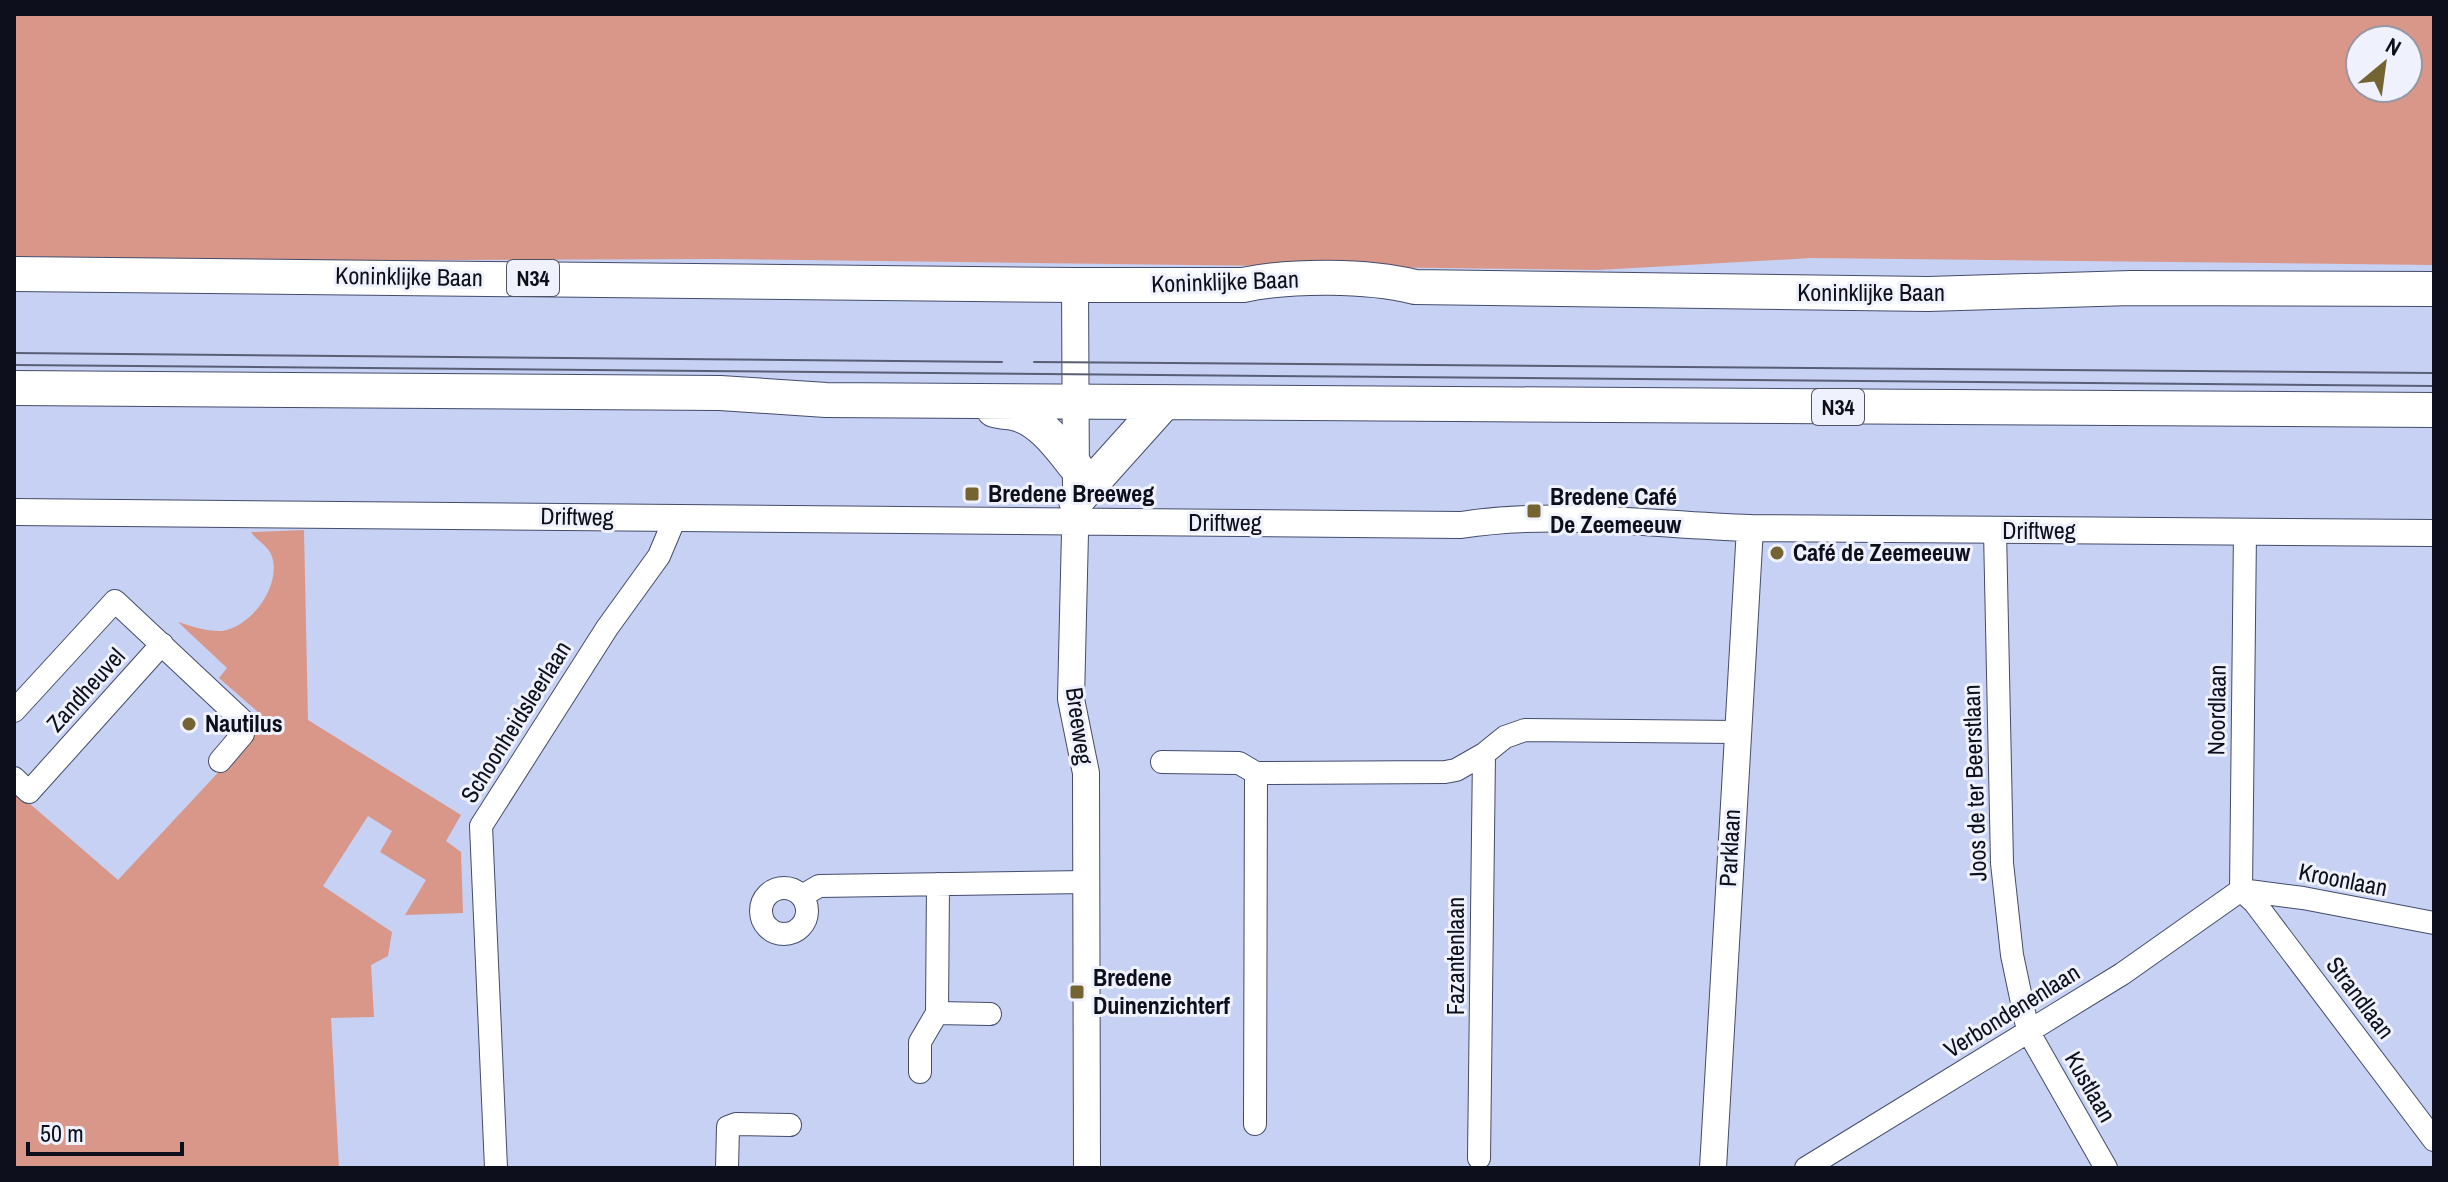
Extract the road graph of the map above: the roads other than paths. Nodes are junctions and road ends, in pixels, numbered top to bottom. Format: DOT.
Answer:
graph roads {
  1 [pos="14,274"];
  2 [pos="1075,285"];
  3 [pos="2434,289"];
  4 [pos="14,388"];
  5 [pos="978,401"];
  6 [pos="1076,402"];
  7 [pos="1164,403"];
  8 [pos="2434,410"];
  9 [pos="1076,467"];
  10 [pos="1075,511"];
  11 [pos="14,512"];
  12 [pos="675,518"];
  13 [pos="1750,528"];
  14 [pos="1995,531"];
  15 [pos="2245,531"];
  16 [pos="2434,533"];
  17 [pos="162,644"];
  18 [pos="14,711"];
  19 [pos="1737,732"];
  20 [pos="1484,754"];
  21 [pos="220,761"];
  22 [pos="1162,762"];
  23 [pos="1256,773"];
  24 [pos="14,778"];
  25 [pos="1086,882"];
  26 [pos="938,884"];
  27 [pos="2241,890"];
  28 [pos="802,896"];
  29 [pos="2434,923"];
  30 [pos="937,1013"];
  31 [pos="990,1014"];
  32 [pos="2028,1031"];
  33 [pos="920,1072"];
  34 [pos="1255,1124"];
  35 [pos="790,1125"];
  36 [pos="2434,1140"];
  37 [pos="1479,1158"];
  38 [pos="496,1168"];
  39 [pos="727,1168"];
  40 [pos="1087,1168"];
  41 [pos="1713,1168"];
  42 [pos="1806,1168"];
  43 [pos="2106,1168"];
  1 -- 2 [label="main road, Koninklijke Baan / N34"];
  2 -- 3 [label="main road, Koninklijke Baan / N34"];
  2 -- 6 [label="street, Breeweg"];
  4 -- 5 [label="main road, N34"];
  5 -- 6 [label="main road, N34"];
  5 -- 9 [label="main road"];
  6 -- 7 [label="main road, N34"];
  6 -- 9 [label="street, Breeweg"];
  7 -- 8 [label="main road, N34"];
  7 -- 10 [label="main road"];
  9 -- 10 [label="street, Breeweg"];
  10 -- 12 [label="street, Driftweg"];
  10 -- 13 [label="street, Driftweg"];
  10 -- 25 [label="street, Breeweg"];
  11 -- 12 [label="street, Driftweg"];
  12 -- 38 [label="street, Schoonheidsleerlaan"];
  13 -- 14 [label="street, Driftweg"];
  13 -- 19 [label="street, Parklaan"];
  14 -- 15 [label="street, Driftweg"];
  14 -- 32 [label="street, Joos de ter Beerstlaan"];
  15 -- 16 [label="street, Driftweg"];
  15 -- 27 [label="street, Noordlaan"];
  17 -- 18 [label="street, Zandheuvel"];
  17 -- 21 [label="street, Zandheuvel"];
  17 -- 24 [label="street, Zandheuvel"];
  19 -- 20 [label="street"];
  19 -- 41 [label="street, Parklaan"];
  20 -- 23 [label="street"];
  20 -- 37 [label="street, Fazantenlaan"];
  22 -- 23 [label="street"];
  23 -- 34 [label="street"];
  25 -- 26 [label="street"];
  25 -- 40 [label="street, Breeweg"];
  26 -- 28 [label="street"];
  26 -- 30 [label="street"];
  27 -- 29 [label="street, Kroonlaan"];
  27 -- 32 [label="street, Verbondenenlaan"];
  27 -- 36 [label="street, Strandlaan"];
  30 -- 31 [label="street"];
  30 -- 33 [label="street"];
  32 -- 42 [label="street, Verbondenenlaan"];
  32 -- 43 [label="street, Kustlaan"];
  35 -- 39 [label="street"];
}
